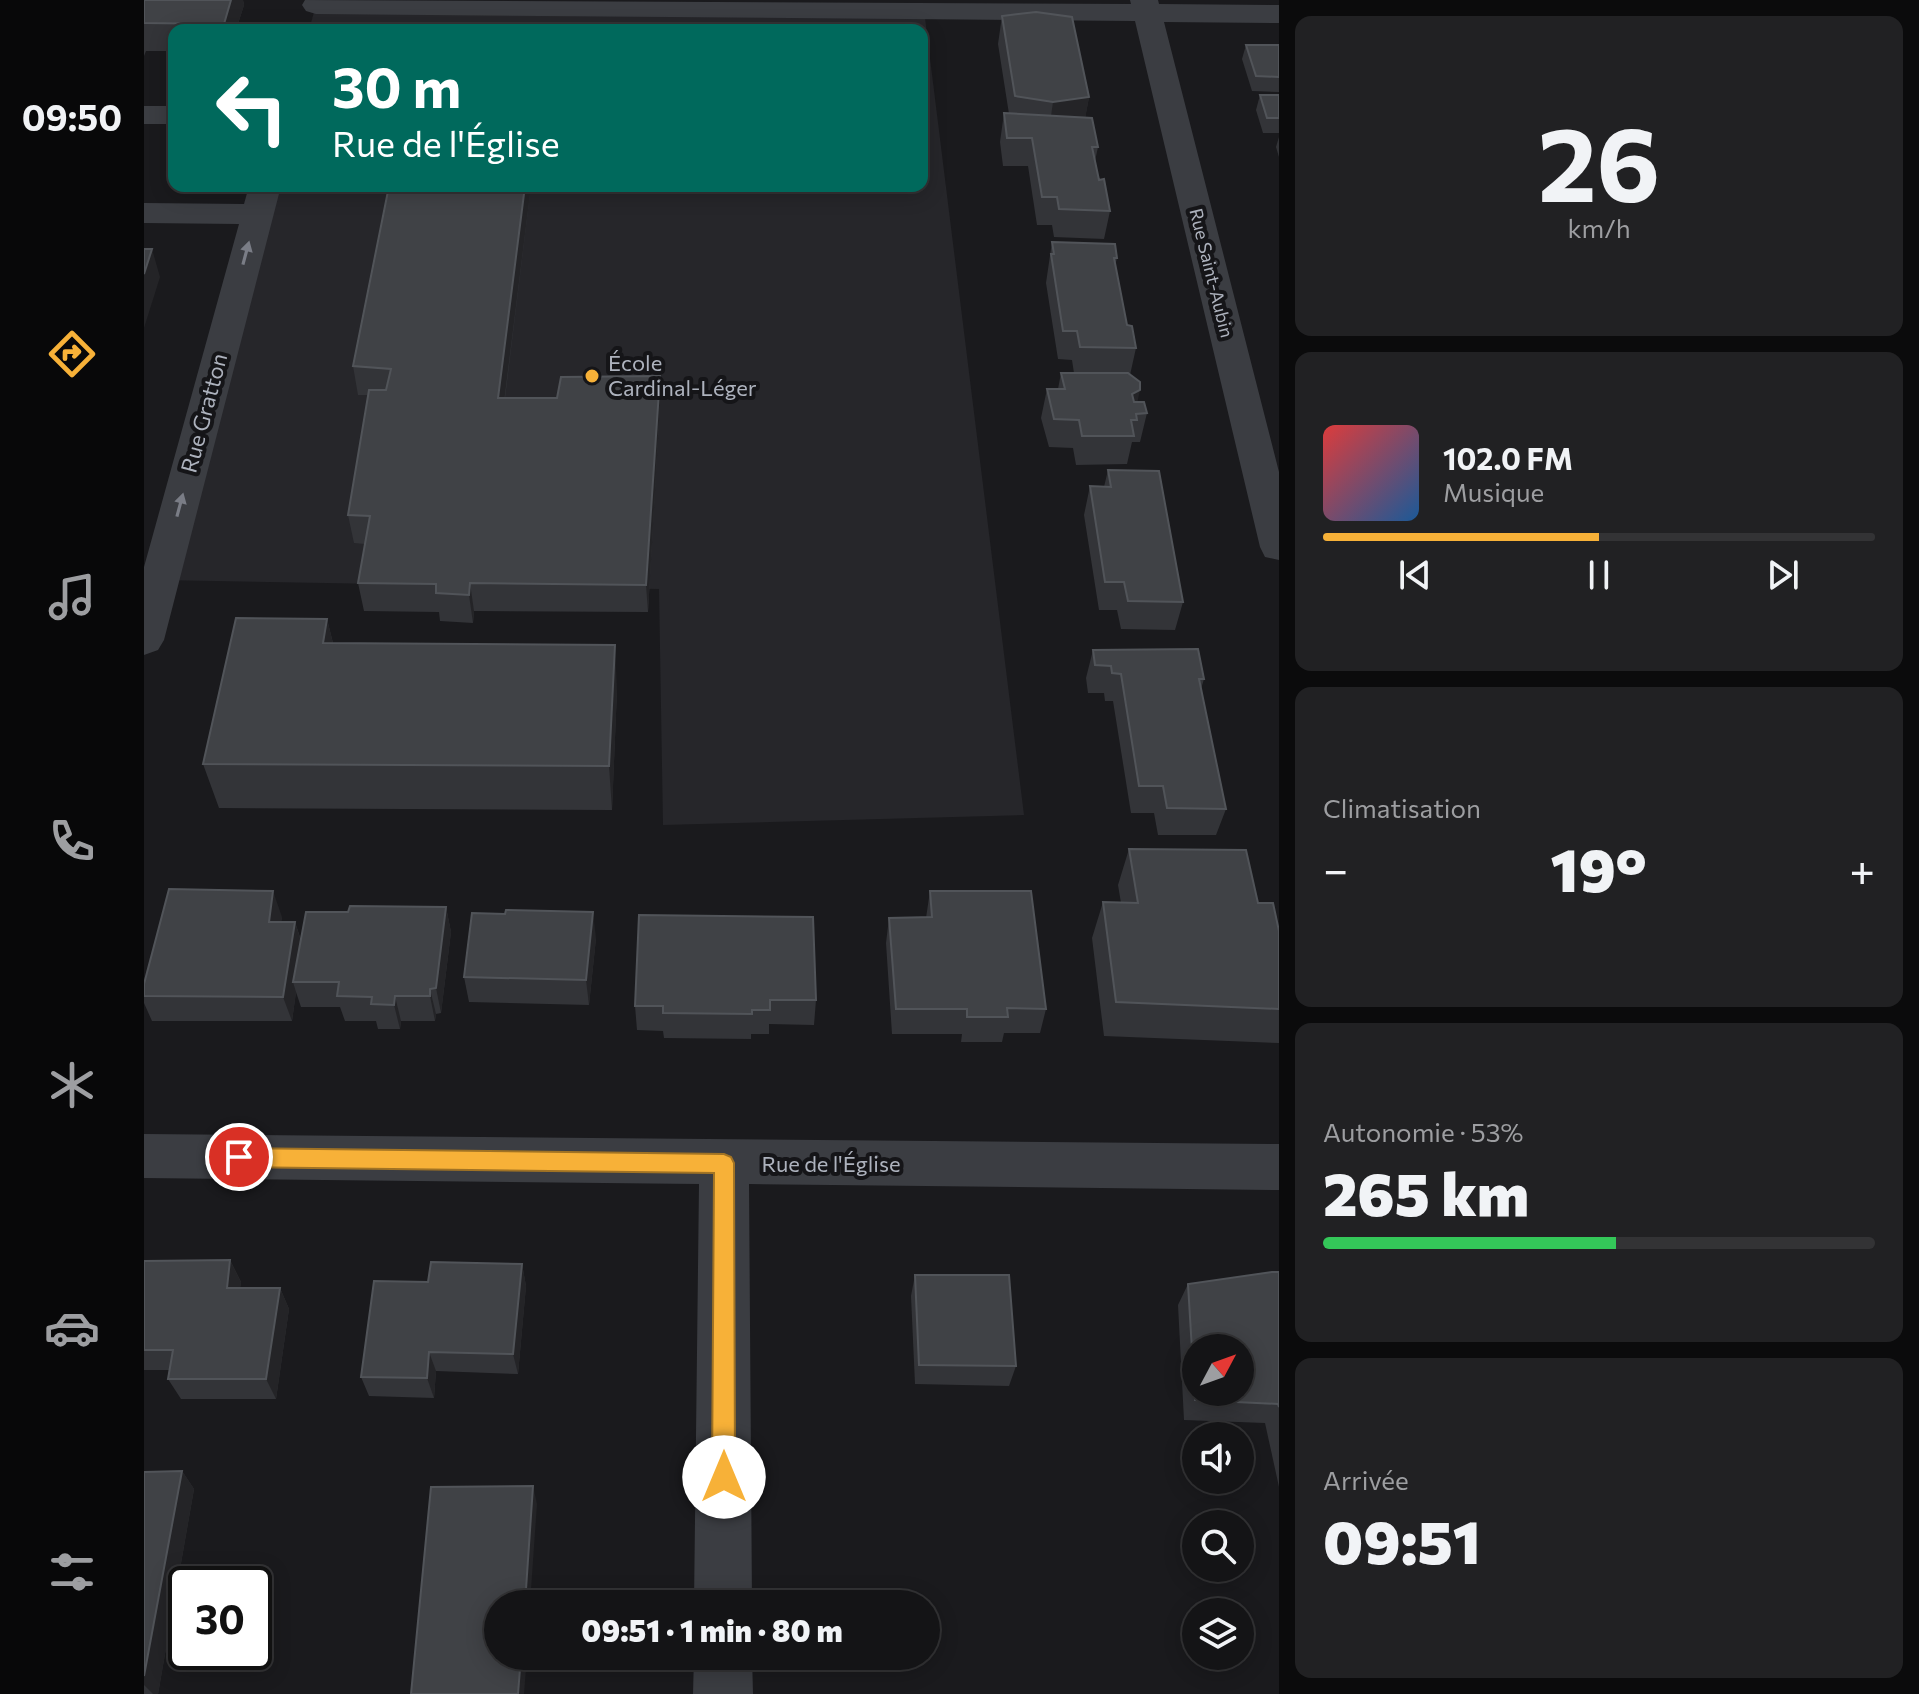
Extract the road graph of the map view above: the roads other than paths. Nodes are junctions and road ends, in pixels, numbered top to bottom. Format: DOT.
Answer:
graph roads {
  1 [pos="736,4"];
  2 [pos="1145,7"];
  3 [pos="314,12"];
  4 [pos="1279,14"];
  5 [pos="144,115"];
  6 [pos="168,115"];
  7 [pos="261,200"];
  8 [pos="144,213"];
  9 [pos="1279,547"];
  10 [pos="152,580"];
  11 [pos="144,640"];
  12 [pos="144,1156"];
  13 [pos="724,1163"];
  14 [pos="1279,1167"];
  15 [pos="723,1590"];
  16 [pos="723,1670"];
  17 [pos="723,1694"];
  1 -- 2 [label="street"];
  1 -- 3 [label="street"];
  2 -- 4 [label="street"];
  2 -- 9 [label="street, Rue Saint-Aubin"];
  5 -- 6 [label="street"];
  7 -- 8 [label="street"];
  10 -- 7 [label="street, Rue Gratton, one-way"];
  10 -- 11 [label="street, Rue Gratton"];
  12 -- 13 [label="street, Rue de l'Église"];
  13 -- 14 [label="street, Rue de l'Église"];
  13 -- 15 [label="street"];
  16 -- 17 [label="street"];
}
